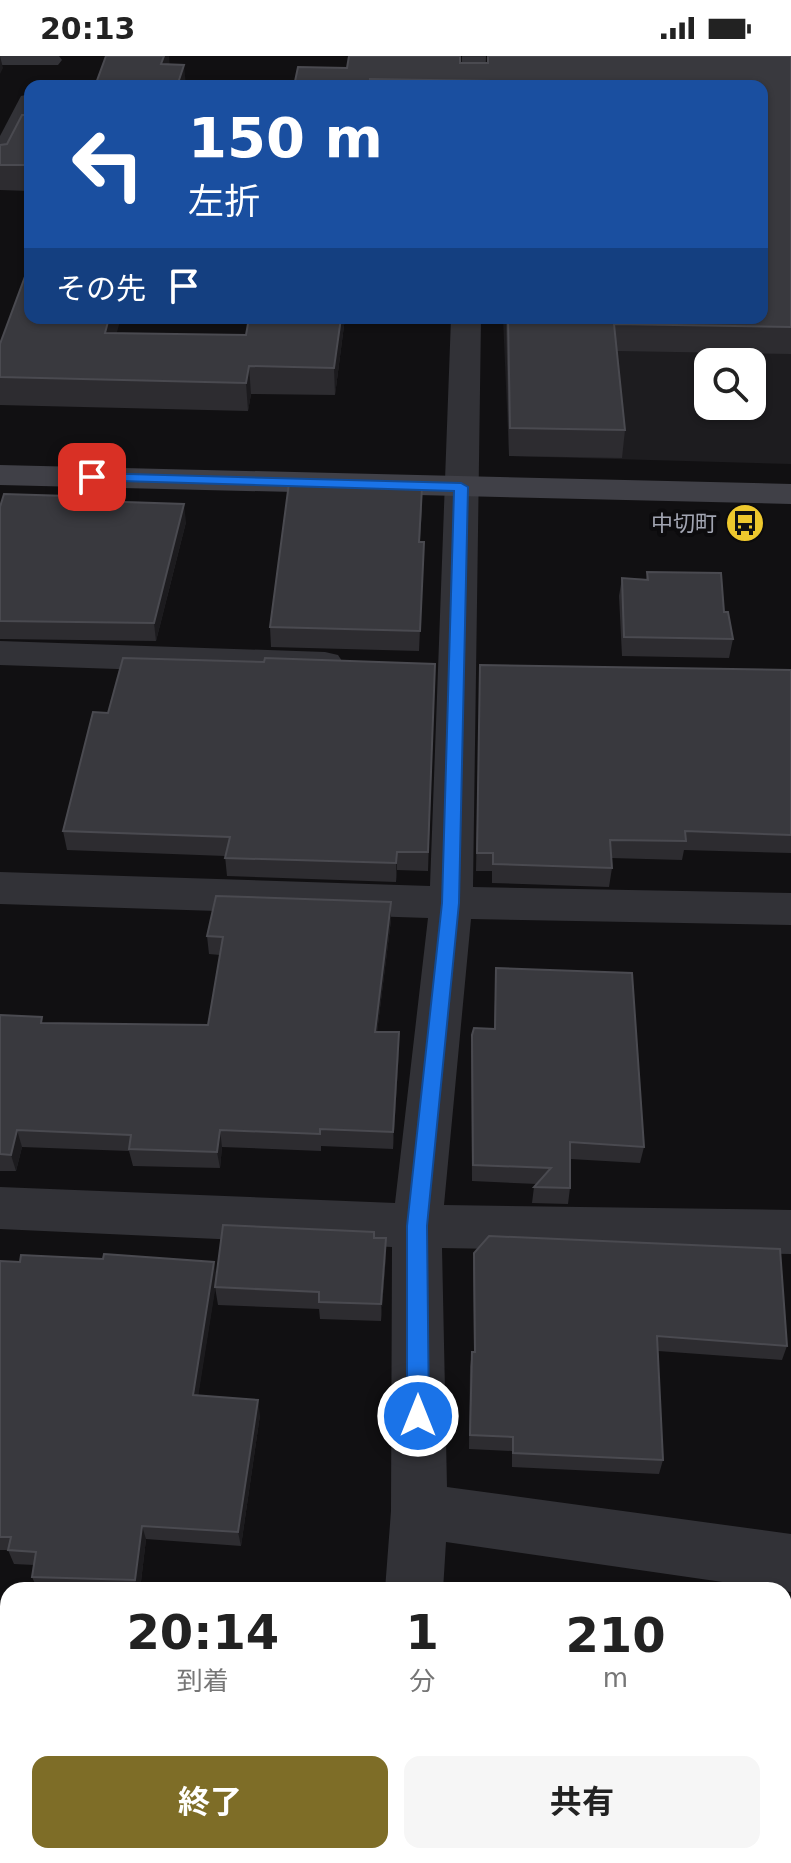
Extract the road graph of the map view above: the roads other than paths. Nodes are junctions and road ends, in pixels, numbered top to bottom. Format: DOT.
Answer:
graph roads {
  1 [pos="474,56"];
  2 [pos="0,58"];
  3 [pos="51,58"];
  4 [pos="40,80"];
  5 [pos="473,80"];
  6 [pos="24,113"];
  7 [pos="0,162"];
  8 [pos="466,324"];
  9 [pos="0,475"];
  10 [pos="461,487"];
  11 [pos="791,494"];
  12 [pos="0,653"];
  13 [pos="362,665"];
  14 [pos="0,888"];
  15 [pos="451,903"];
  16 [pos="791,909"];
  17 [pos="0,1208"];
  18 [pos="417,1226"];
  19 [pos="791,1232"];
  20 [pos="419,1511"];
  21 [pos="791,1563"];
  22 [pos="415,1582"];
  1 -- 5 [label="street"];
  2 -- 3 [label="street"];
  3 -- 4 [label="street"];
  6 -- 7 [label="street"];
  8 -- 10 [label="street"];
  9 -- 10 [label="street"];
  10 -- 11 [label="street"];
  10 -- 15 [label="street"];
  12 -- 13 [label="street"];
  14 -- 15 [label="street"];
  15 -- 16 [label="street"];
  15 -- 18 [label="street"];
  17 -- 18 [label="street"];
  18 -- 19 [label="street"];
  18 -- 20 [label="street"];
  20 -- 21 [label="street"];
  20 -- 22 [label="street"];
}
